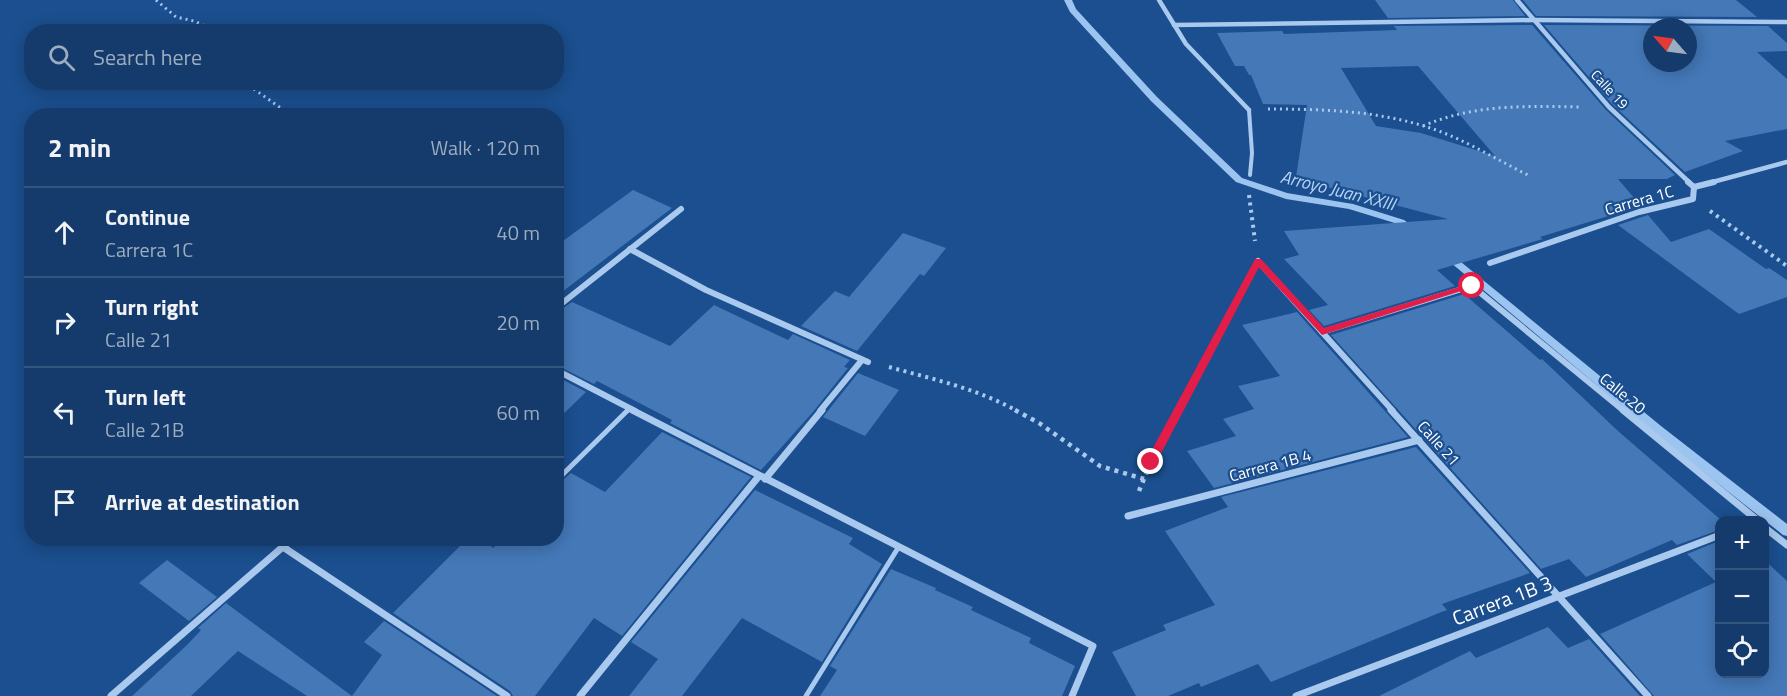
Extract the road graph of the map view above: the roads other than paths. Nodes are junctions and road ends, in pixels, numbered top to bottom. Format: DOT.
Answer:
graph roads {
  1 [pos="1159,0"];
  2 [pos="1517,0"];
  3 [pos="1534,20"];
  4 [pos="1787,22"];
  5 [pos="1174,25"];
  6 [pos="1249,110"];
  7 [pos="1787,162"];
  8 [pos="1250,175"];
  9 [pos="1694,187"];
  10 [pos="681,209"];
  11 [pos="630,249"];
  12 [pos="1258,261"];
  13 [pos="1490,263"];
  14 [pos="564,302"];
  15 [pos="1322,332"];
  16 [pos="564,374"];
  17 [pos="630,408"];
  18 [pos="1419,440"];
  19 [pos="564,474"];
  20 [pos="762,477"];
  21 [pos="1128,516"];
  22 [pos="1752,516"];
  23 [pos="1769,531"];
  24 [pos="1715,537"];
  25 [pos="1787,544"];
  26 [pos="283,547"];
  27 [pos="898,548"];
  28 [pos="1558,596"];
  29 [pos="111,696"];
  30 [pos="507,696"];
  31 [pos="580,696"];
  32 [pos="806,696"];
  33 [pos="1072,696"];
  34 [pos="1296,696"];
  35 [pos="1648,696"];
  1 -- 5 [label="street"];
  2 -- 3 [label="street, Calle 19"];
  3 -- 4 [label="street"];
  3 -- 5 [label="street"];
  3 -- 9 [label="street, Calle 19"];
  5 -- 6 [label="street"];
  6 -- 8 [label="lane"];
  7 -- 9 [label="street, Carrera 1C"];
  9 -- 13 [label="street, Carrera 1C"];
  10 -- 11 [label="street"];
  11 -- 14 [label="street"];
  11 -- 20 [label="street"];
  12 -- 15 [label="street, Calle 21"];
  15 -- 18 [label="street, Calle 21"];
  15 -- 22 [label="street, Calle 20"];
  16 -- 17 [label="street"];
  17 -- 19 [label="lane"];
  17 -- 20 [label="street"];
  18 -- 21 [label="street, Carrera 1B 4"];
  18 -- 28 [label="street, Calle 21"];
  20 -- 27 [label="street"];
  20 -- 31 [label="street"];
  23 -- 25 [label="street"];
  24 -- 28 [label="street, Carrera 1B 3"];
  26 -- 29 [label="street"];
  26 -- 30 [label="street"];
  27 -- 32 [label="lane"];
  27 -- 33 [label="street"];
  28 -- 34 [label="street, Carrera 1B 3"];
  28 -- 35 [label="street, Calle 21"];
}
